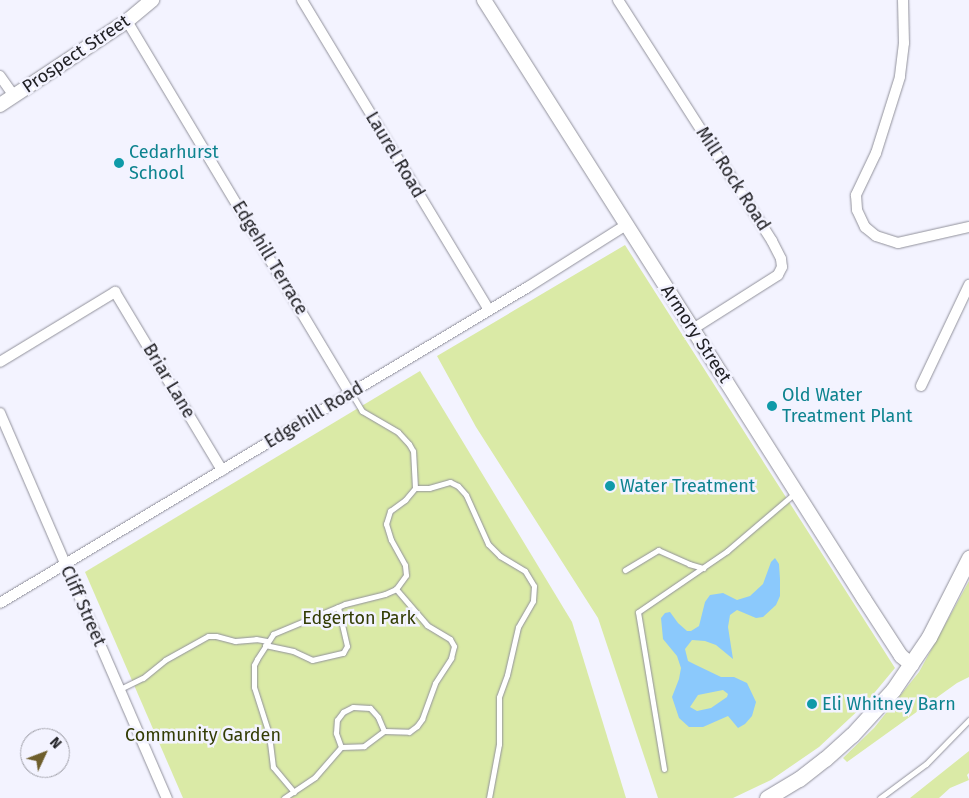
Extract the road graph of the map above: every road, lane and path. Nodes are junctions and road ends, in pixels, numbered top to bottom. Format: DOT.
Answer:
graph roads {
  1 [pos="152,0"];
  2 [pos="302,0"];
  3 [pos="484,0"];
  4 [pos="618,0"];
  5 [pos="903,0"];
  6 [pos="127,21"];
  7 [pos="0,76"];
  8 [pos="14,96"];
  9 [pos="0,105"];
  10 [pos="626,225"];
  11 [pos="969,227"];
  12 [pos="969,285"];
  13 [pos="489,310"];
  14 [pos="692,329"];
  15 [pos="0,362"];
  16 [pos="920,386"];
  17 [pos="350,393"];
  18 [pos="0,413"];
  19 [pos="222,470"];
  20 [pos="415,488"];
  21 [pos="797,492"];
  22 [pos="969,558"];
  23 [pos="65,564"];
  24 [pos="703,568"];
  25 [pos="625,570"];
  26 [pos="396,589"];
  27 [pos="0,603"];
  28 [pos="338,607"];
  29 [pos="266,643"];
  30 [pos="912,665"];
  31 [pos="120,689"];
  32 [pos="969,720"];
  33 [pos="384,731"];
  34 [pos="341,747"];
  35 [pos="664,769"];
  36 [pos="294,792"];
  37 [pos="167,798"];
  38 [pos="284,798"];
  39 [pos="489,798"];
  40 [pos="767,798"];
  41 [pos="880,798"];
  1 -- 6 [label="main road, Prospect Street"];
  2 -- 13 [label="street, Laurel Road"];
  3 -- 10 [label="main road, Armory Street"];
  4 -- 14 [label="street, Mill Rock Road"];
  5 -- 11 [label="street"];
  6 -- 8 [label="main road, Prospect Street"];
  6 -- 17 [label="street, Edgehill Terrace"];
  7 -- 8 [label="street"];
  8 -- 9 [label="main road, Prospect Street"];
  10 -- 13 [label="street, Edgehill Road"];
  10 -- 14 [label="main road, Armory Street"];
  12 -- 16 [label="street"];
  13 -- 17 [label="street, Edgehill Road"];
  14 -- 21 [label="main road, Armory Street"];
  15 -- 19 [label="street, Briar Lane"];
  17 -- 19 [label="street, Edgehill Road"];
  17 -- 20 [label="lane"];
  18 -- 23 [label="street, Cliff Street"];
  19 -- 23 [label="street, Edgehill Road"];
  20 -- 26 [label="lane"];
  20 -- 39 [label="lane"];
  21 -- 24 [label="lane"];
  21 -- 30 [label="main road, Armory Street"];
  22 -- 30 [label="main road"];
  23 -- 27 [label="street, Edgehill Road"];
  23 -- 31 [label="street, Cliff Street"];
  24 -- 25 [label="lane"];
  24 -- 35 [label="lane"];
  26 -- 28 [label="lane"];
  26 -- 33 [label="lane"];
  28 -- 29 [label="lane"];
  28 -- 29 [label="lane"];
  29 -- 31 [label="lane"];
  29 -- 36 [label="lane"];
  30 -- 40 [label="main road"];
  31 -- 37 [label="street, Cliff Street"];
  32 -- 41 [label="lane"];
  33 -- 34 [label="lane"];
  33 -- 34 [label="lane"];
  34 -- 36 [label="lane"];
  36 -- 38 [label="lane"];
}
